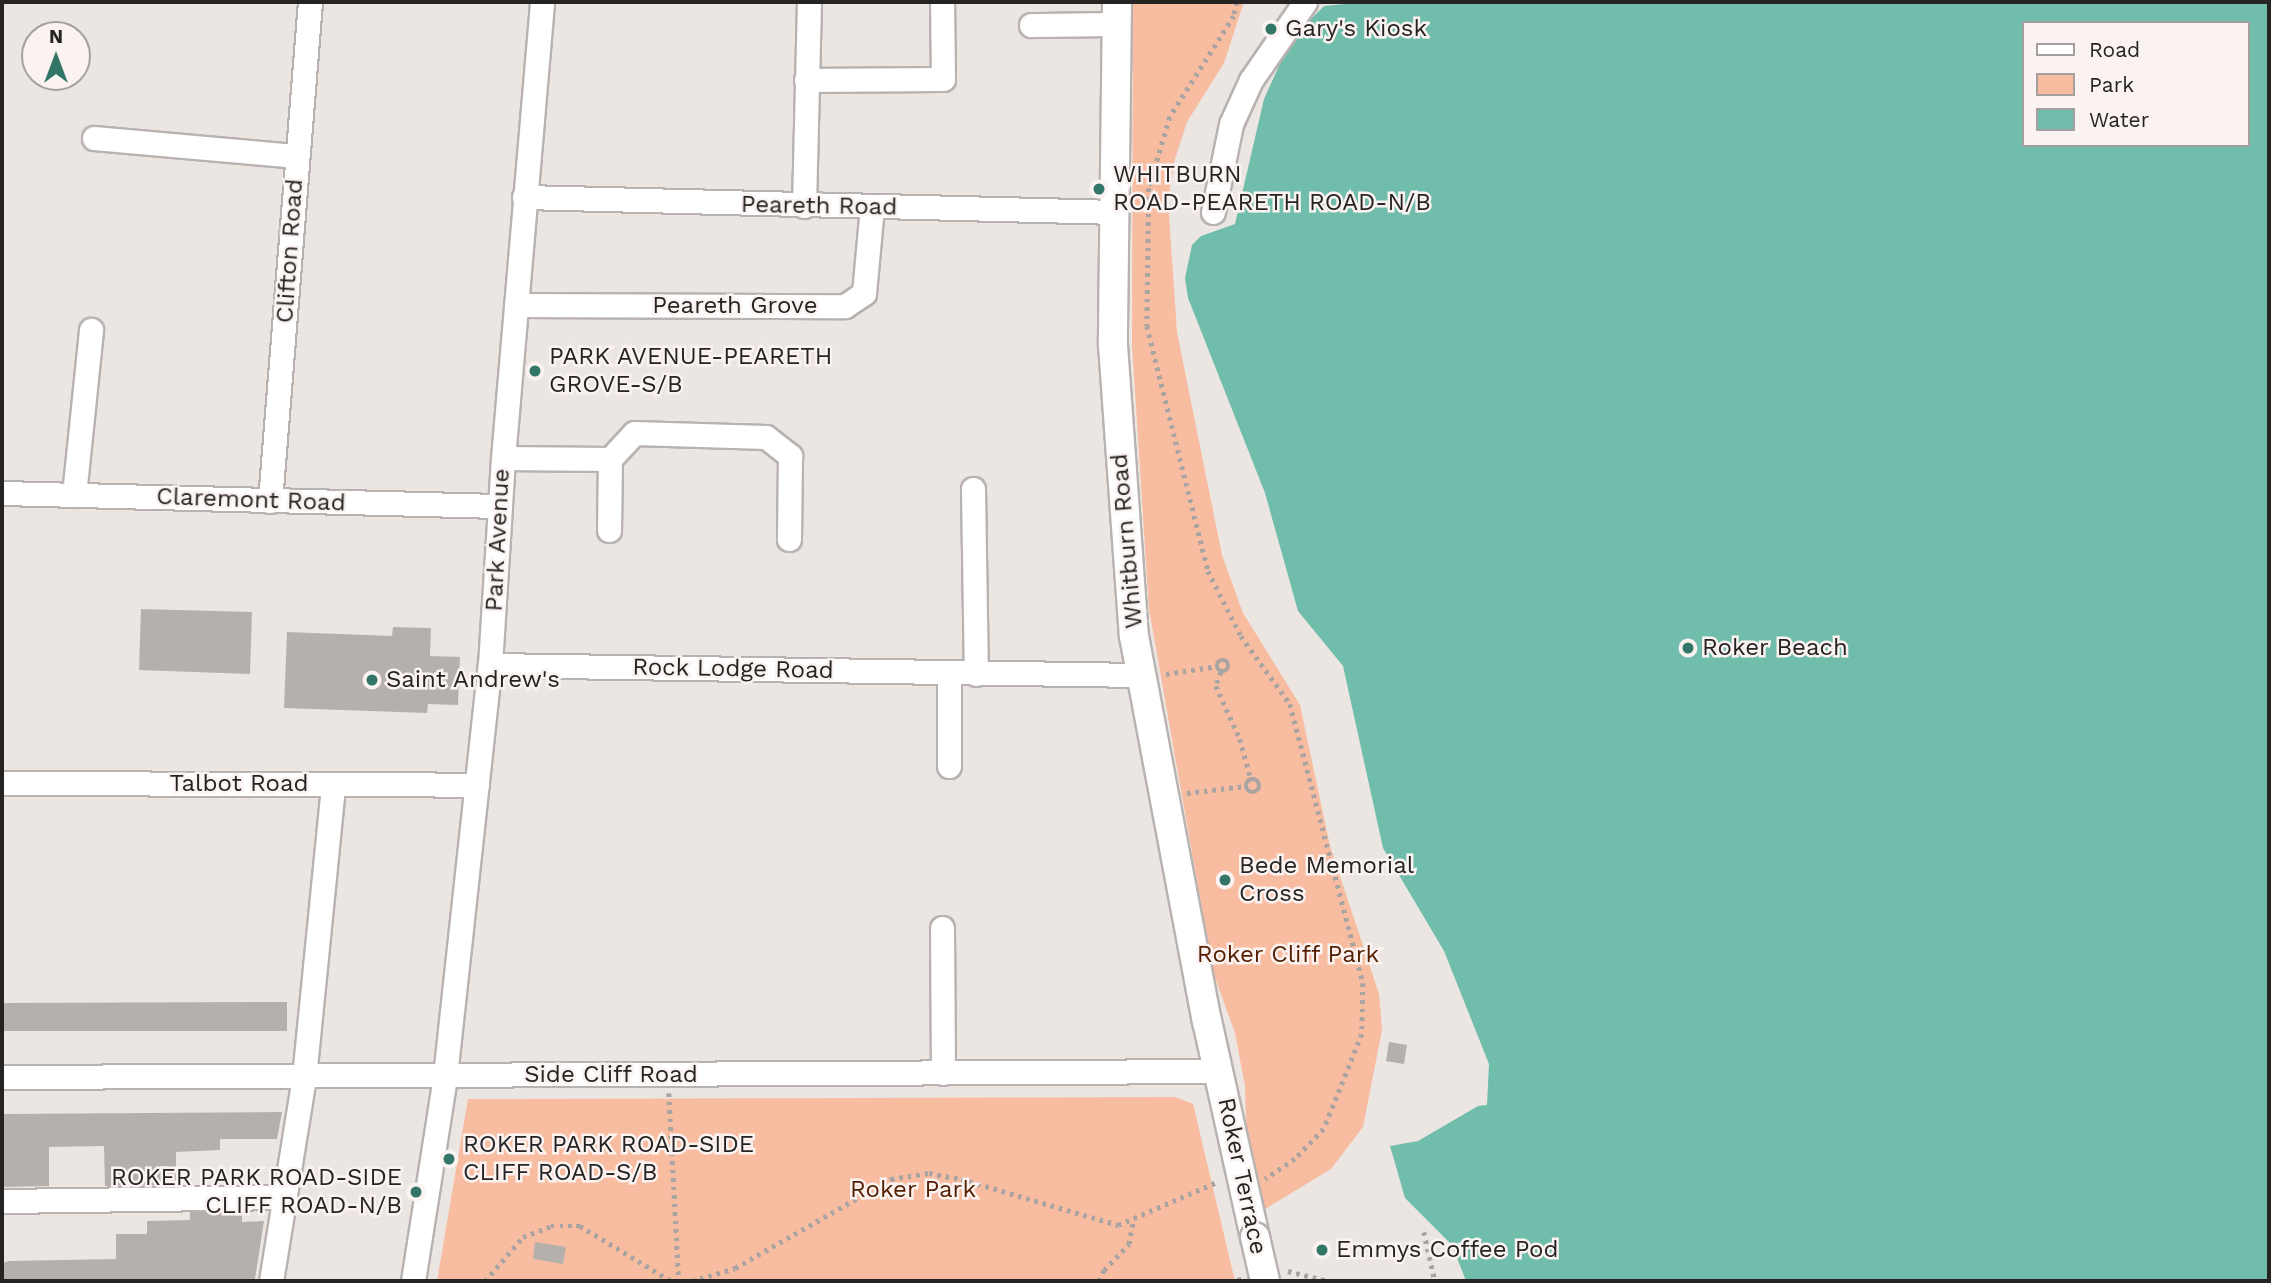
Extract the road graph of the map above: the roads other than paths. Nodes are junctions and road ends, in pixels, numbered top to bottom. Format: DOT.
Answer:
graph roads {
  1 [pos="310,2"];
  2 [pos="542,2"];
  3 [pos="809,2"];
  4 [pos="942,2"];
  5 [pos="1305,2"];
  6 [pos="1117,13"];
  7 [pos="1031,25"];
  8 [pos="806,80"];
  9 [pos="94,138"];
  10 [pos="297,156"];
  11 [pos="524,197"];
  12 [pos="804,206"];
  13 [pos="872,207"];
  14 [pos="1115,212"];
  15 [pos="1213,212"];
  16 [pos="516,305"];
  17 [pos="91,330"];
  18 [pos="503,458"];
  19 [pos="610,458"];
  20 [pos="973,489"];
  21 [pos="2,493"];
  22 [pos="74,495"];
  23 [pos="270,501"];
  24 [pos="500,506"];
  25 [pos="609,530"];
  26 [pos="789,539"];
  27 [pos="491,665"];
  28 [pos="949,673"];
  29 [pos="976,674"];
  30 [pos="1149,675"];
  31 [pos="949,766"];
  32 [pos="2,783"];
  33 [pos="333,784"];
  34 [pos="477,785"];
  35 [pos="942,928"];
  36 [pos="1220,1071"];
  37 [pos="943,1073"];
  38 [pos="444,1076"];
  39 [pos="2,1077"];
  40 [pos="304,1077"];
  41 [pos="285,1198"];
  42 [pos="2,1201"];
  43 [pos="271,1281"];
  44 [pos="413,1281"];
  45 [pos="1265,1281"];
  1 -- 10 [label="street, Clifton Road"];
  2 -- 11 [label="street, Park Avenue"];
  3 -- 8 [label="street"];
  4 -- 8 [label="street"];
  5 -- 15 [label="street"];
  6 -- 7 [label="street"];
  6 -- 14 [label="main road, Whitburn Road"];
  8 -- 12 [label="street"];
  9 -- 10 [label="street"];
  10 -- 23 [label="street, Clifton Road"];
  11 -- 12 [label="street, Peareth Road"];
  11 -- 16 [label="street, Park Avenue"];
  12 -- 13 [label="street, Peareth Road"];
  13 -- 14 [label="street, Peareth Road"];
  13 -- 16 [label="street, Peareth Grove"];
  14 -- 30 [label="main road, Whitburn Road"];
  16 -- 18 [label="street, Park Avenue"];
  17 -- 22 [label="street"];
  18 -- 19 [label="street"];
  18 -- 24 [label="street, Park Avenue"];
  19 -- 25 [label="street"];
  19 -- 26 [label="street"];
  20 -- 29 [label="street"];
  21 -- 22 [label="street, Claremont Road"];
  22 -- 23 [label="street, Claremont Road"];
  23 -- 24 [label="street, Claremont Road"];
  24 -- 27 [label="street, Park Avenue"];
  27 -- 28 [label="street, Rock Lodge Road"];
  27 -- 34 [label="street, Park Avenue"];
  28 -- 29 [label="street, Rock Lodge Road"];
  28 -- 31 [label="street"];
  29 -- 30 [label="street, Rock Lodge Road"];
  30 -- 36 [label="main road, Whitburn Road"];
  32 -- 33 [label="street, Talbot Road"];
  33 -- 34 [label="street, Talbot Road"];
  33 -- 40 [label="street"];
  34 -- 38 [label="street, Park Avenue"];
  35 -- 37 [label="street"];
  36 -- 37 [label="street, Side Cliff Road"];
  36 -- 45 [label="main road, Roker Terrace, bridge"];
  37 -- 38 [label="street, Side Cliff Road"];
  38 -- 40 [label="street, Side Cliff Road"];
  38 -- 44 [label="street, Park Avenue"];
  39 -- 40 [label="street, Side Cliff Road"];
  40 -- 41 [label="street"];
  41 -- 42 [label="street"];
  41 -- 43 [label="street"];
}
